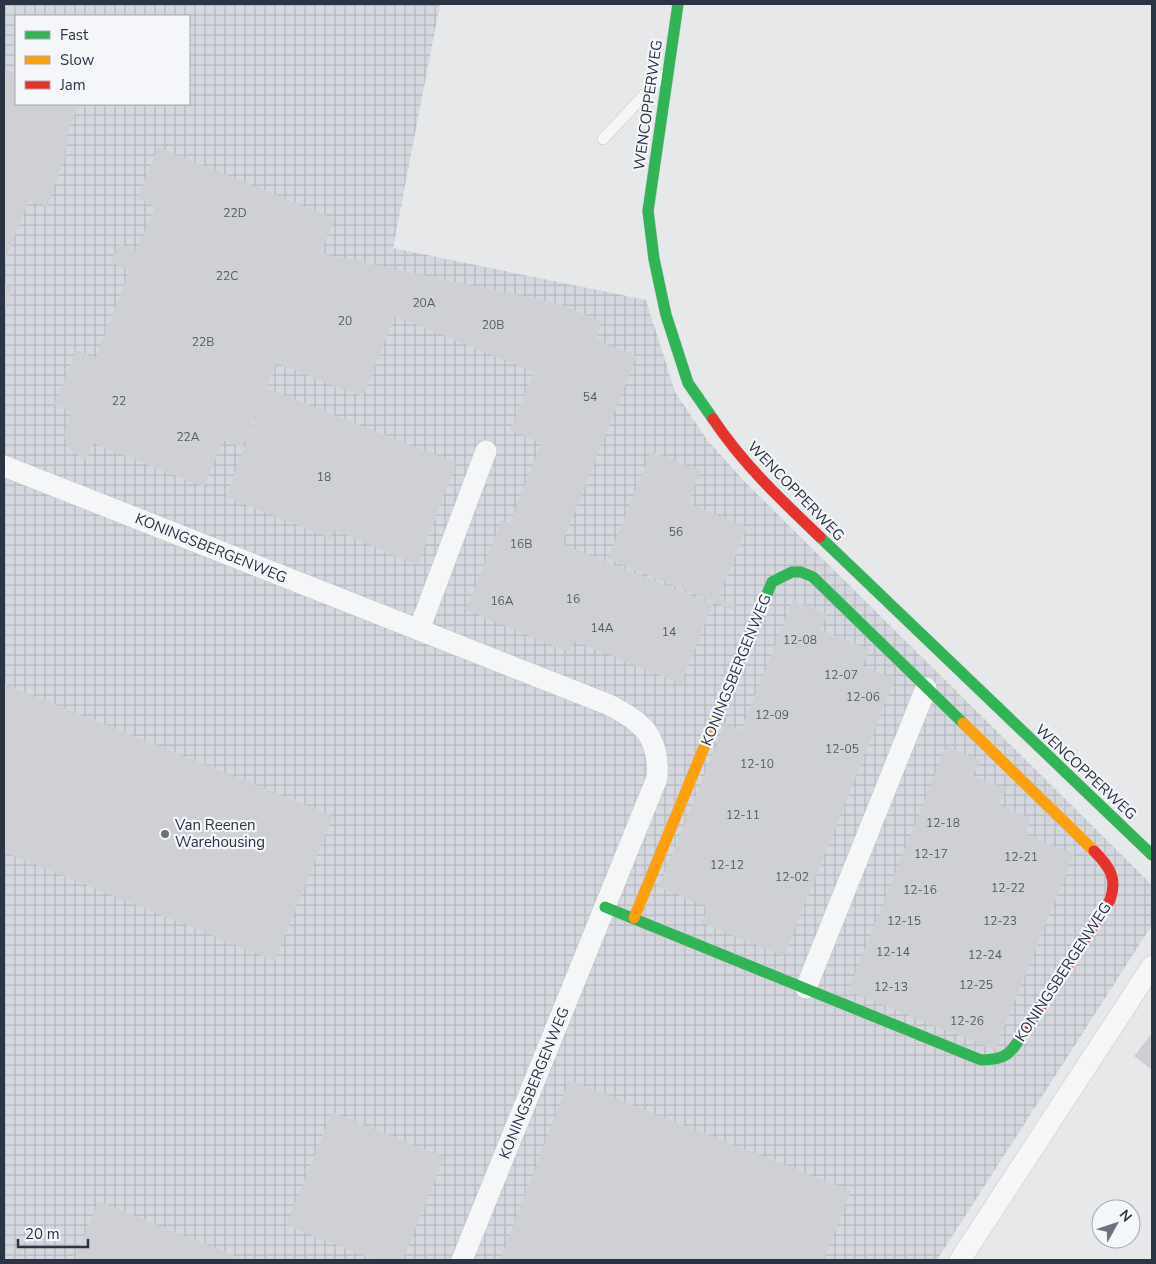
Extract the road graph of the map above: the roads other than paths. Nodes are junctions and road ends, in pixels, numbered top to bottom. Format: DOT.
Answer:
graph roads {
  1 [pos="678,4"];
  2 [pos="669,68"];
  3 [pos="603,139"];
  4 [pos="486,451"];
  5 [pos="4,466"];
  6 [pos="419,630"];
  7 [pos="926,688"];
  8 [pos="1152,855"];
  9 [pos="605,907"];
  10 [pos="634,918"];
  11 [pos="1152,966"];
  12 [pos="806,988"];
  13 [pos="462,1260"];
  14 [pos="960,1260"];
  1 -- 2 [label="street, WENCOPPERWEG"];
  2 -- 3 [label="lane"];
  2 -- 8 [label="street, WENCOPPERWEG"];
  4 -- 6 [label="street"];
  5 -- 6 [label="street, KONINGSBERGENWEG"];
  6 -- 9 [label="street, KONINGSBERGENWEG"];
  7 -- 10 [label="street, KONINGSBERGENWEG"];
  7 -- 12 [label="street"];
  7 -- 12 [label="street, KONINGSBERGENWEG"];
  9 -- 10 [label="street, KONINGSBERGENWEG"];
  9 -- 13 [label="street, KONINGSBERGENWEG"];
  10 -- 12 [label="street, KONINGSBERGENWEG"];
  11 -- 14 [label="street"];
}
